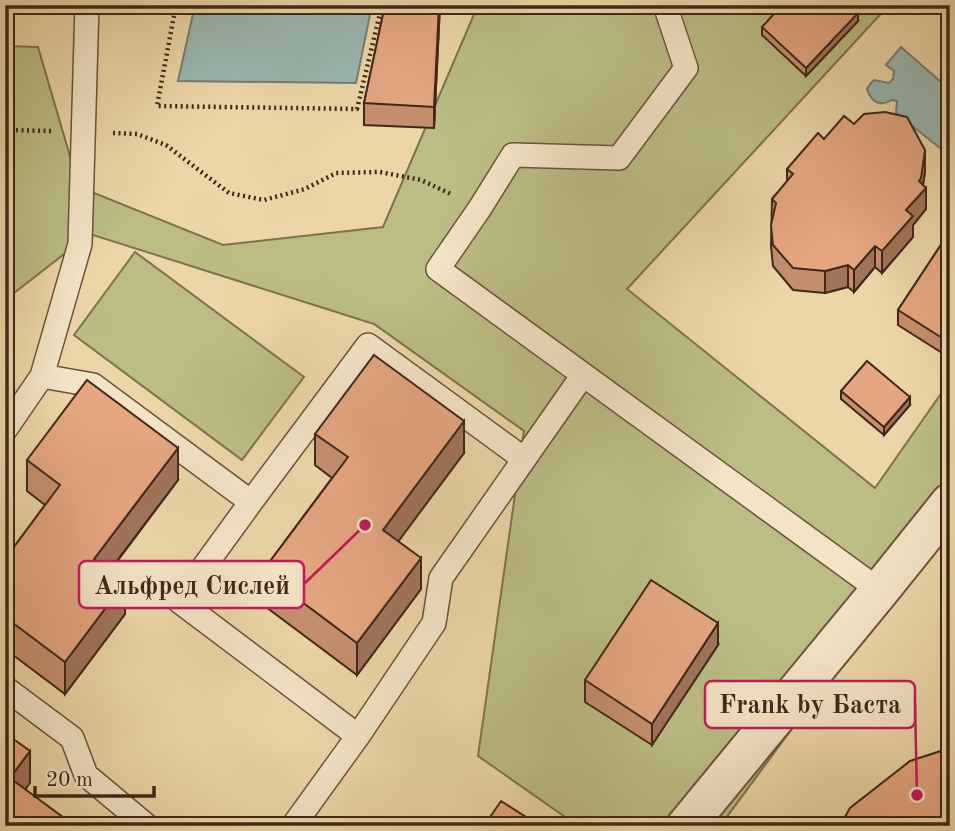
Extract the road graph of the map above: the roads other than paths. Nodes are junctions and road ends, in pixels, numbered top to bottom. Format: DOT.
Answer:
graph roads {
  1 [pos="87,5"];
  2 [pos="665,5"];
  3 [pos="583,375"];
  4 [pos="42,376"];
  5 [pos="5,430"];
  6 [pos="524,459"];
  7 [pos="251,502"];
  8 [pos="950,503"];
  9 [pos="877,594"];
  10 [pos="5,688"];
  11 [pos="358,736"];
  12 [pos="147,826"];
  13 [pos="293,826"];
  14 [pos="686,826"];
  1 -- 4 [label="lane"];
  2 -- 3 [label="lane"];
  3 -- 6 [label="lane"];
  3 -- 9 [label="lane"];
  4 -- 5 [label="lane"];
  4 -- 7 [label="lane"];
  6 -- 7 [label="lane"];
  6 -- 11 [label="lane"];
  7 -- 11 [label="lane"];
  8 -- 9 [label="street"];
  9 -- 14 [label="street"];
  10 -- 12 [label="lane"];
  11 -- 13 [label="lane"];
}
